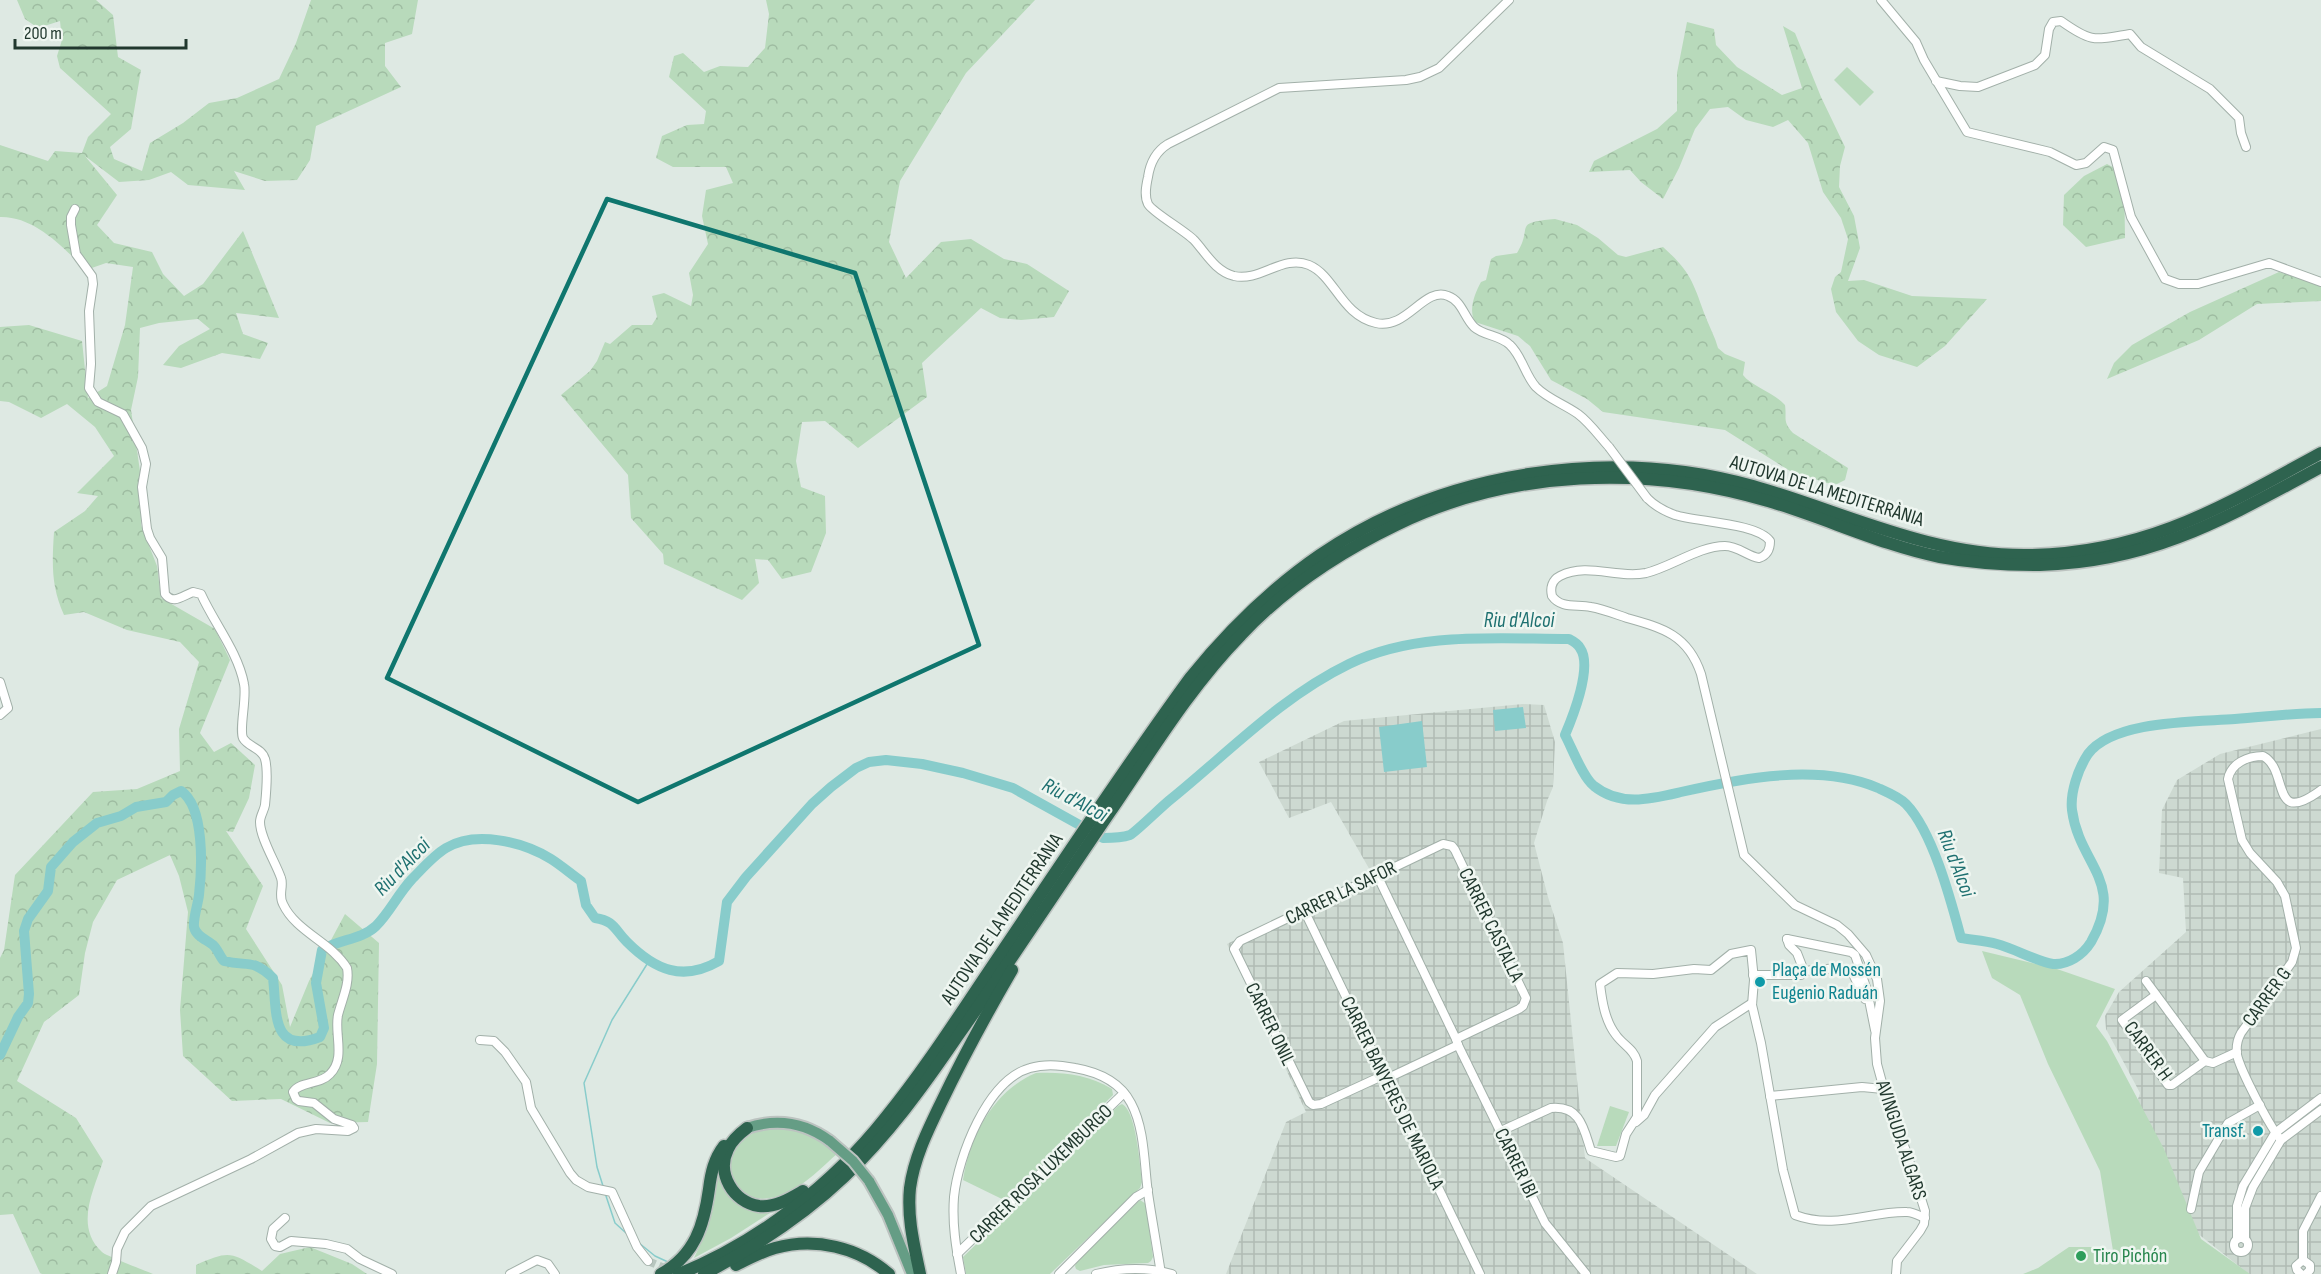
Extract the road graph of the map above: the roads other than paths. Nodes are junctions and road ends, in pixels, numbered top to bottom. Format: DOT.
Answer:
graph roads {
  1 [pos="1509,0"];
  2 [pos="1881,0"];
  3 [pos="1936,81"];
  4 [pos="2246,147"];
  5 [pos="75,209"];
  6 [pos="2321,282"];
  7 [pos="2321,453"];
  8 [pos="2321,466"];
  9 [pos="2040,560"];
  10 [pos="1249,619"];
  11 [pos="0,682"];
  12 [pos="0,715"];
  13 [pos="2321,790"];
  14 [pos="1452,846"];
  15 [pos="1377,875"];
  16 [pos="1305,912"];
  17 [pos="1020,942"];
  18 [pos="1234,949"];
  19 [pos="1804,971"];
  20 [pos="1753,975"];
  21 [pos="2146,981"];
  22 [pos="2156,995"];
  23 [pos="1752,1003"];
  24 [pos="1870,1008"];
  25 [pos="1876,1033"];
  26 [pos="480,1040"];
  27 [pos="1457,1042"];
  28 [pos="2237,1052"];
  29 [pos="2205,1061"];
  30 [pos="1385,1077"];
  31 [pos="1883,1089"];
  32 [pos="1124,1093"];
  33 [pos="1770,1096"];
  34 [pos="2321,1098"];
  35 [pos="2260,1105"];
  36 [pos="2321,1110"];
  37 [pos="1634,1123"];
  38 [pos="747,1128"];
  39 [pos="1501,1131"];
  40 [pos="2278,1137"];
  41 [pos="837,1169"];
  42 [pos="1148,1190"];
  43 [pos="2321,1196"];
  44 [pos="2191,1209"];
  45 [pos="285,1218"];
  46 [pos="1925,1218"];
  47 [pos="2241,1239"];
  48 [pos="957,1254"];
  49 [pos="648,1261"];
  50 [pos="1161,1273"];
  51 [pos="112,1274"];
  52 [pos="392,1274"];
  53 [pos="510,1274"];
  54 [pos="555,1274"];
  55 [pos="662,1274"];
  56 [pos="679,1274"];
  57 [pos="704,1274"];
  58 [pos="712,1274"];
  59 [pos="889,1274"];
  60 [pos="912,1274"];
  61 [pos="920,1274"];
  62 [pos="961,1274"];
  63 [pos="1059,1274"];
  64 [pos="1096,1274"];
  65 [pos="1172,1274"];
  66 [pos="1480,1274"];
  67 [pos="1586,1274"];
  68 [pos="1896,1274"];
  69 [pos="2304,1274"];
  1 -- 25 [label="street, AVINGUDA ALGARS, bridge"];
  2 -- 3 [label="street"];
  3 -- 4 [label="street"];
  3 -- 6 [label="street"];
  5 -- 51 [label="street"];
  7 -- 9 [label="highway, AUTOVIA DE LA MEDITERRÀNIA"];
  8 -- 9 [label="highway, AUTOVIA DE LA MEDITERRÀNIA"];
  9 -- 10 [label="highway, AUTOVIA DE LA MEDITERRÀNIA"];
  10 -- 17 [label="highway, AUTOVIA DE LA MEDITERRÀNIA"];
  10 -- 17 [label="highway, AUTOVIA DE LA MEDITERRÀNIA"];
  11 -- 12 [label="street"];
  13 -- 28 [label="street, CARRER G"];
  14 -- 15 [label="street, CARRER LA SAFOR"];
  14 -- 27 [label="street, CARRER CASTALLA"];
  15 -- 16 [label="street, CARRER LA SAFOR"];
  15 -- 27 [label="street, CARRER IBI"];
  16 -- 18 [label="street, CARRER LA SAFOR"];
  16 -- 30 [label="street, CARRER BANYERES DE MARIOLA"];
  17 -- 41 [label="highway, AUTOVIA DE LA MEDITERRÀNIA"];
  17 -- 57 [label="highway, AUTOVIA DE LA MEDITERRÀNIA"];
  17 -- 61 [label="highway"];
  18 -- 30 [label="street, CARRER ONIL"];
  19 -- 20 [label="street"];
  19 -- 24 [label="street"];
  19 -- 24 [label="street, AVINGUDA ALGARS"];
  20 -- 23 [label="street"];
  20 -- 37 [label="street"];
  21 -- 22 [label="street, CARRER H"];
  22 -- 29 [label="street, CARRER H"];
  22 -- 29 [label="street, CARRER H"];
  23 -- 33 [label="street"];
  23 -- 37 [label="street"];
  24 -- 25 [label="street, AVINGUDA ALGARS"];
  25 -- 31 [label="street, AVINGUDA ALGARS"];
  26 -- 49 [label="street"];
  27 -- 30 [label="street"];
  27 -- 39 [label="street, CARRER IBI"];
  28 -- 29 [label="street, CARRER H"];
  28 -- 35 [label="street, CARRER G"];
  30 -- 66 [label="street, CARRER BANYERES DE MARIOLA"];
  31 -- 33 [label="street"];
  31 -- 46 [label="street, AVINGUDA ALGARS"];
  32 -- 42 [label="street"];
  32 -- 48 [label="street, CARRER ROSA LUXEMBURGO"];
  32 -- 48 [label="street"];
  33 -- 46 [label="street"];
  34 -- 40 [label="street"];
  35 -- 40 [label="street, CARRER G"];
  35 -- 44 [label="street"];
  36 -- 40 [label="street"];
  37 -- 39 [label="street"];
  38 -- 41 [label="highway"];
  38 -- 55 [label="highway"];
  38 -- 60 [label="main road, bridge"];
  39 -- 67 [label="street, CARRER IBI"];
  40 -- 47 [label="street"];
  41 -- 56 [label="highway, AUTOVIA DE LA MEDITERRÀNIA"];
  42 -- 50 [label="street"];
  42 -- 63 [label="street"];
  43 -- 69 [label="street"];
  45 -- 52 [label="street"];
  46 -- 68 [label="street, AVINGUDA ALGARS"];
  48 -- 62 [label="street"];
  50 -- 64 [label="street"];
  50 -- 65 [label="street"];
  53 -- 54 [label="street"];
  58 -- 59 [label="highway"];
}
